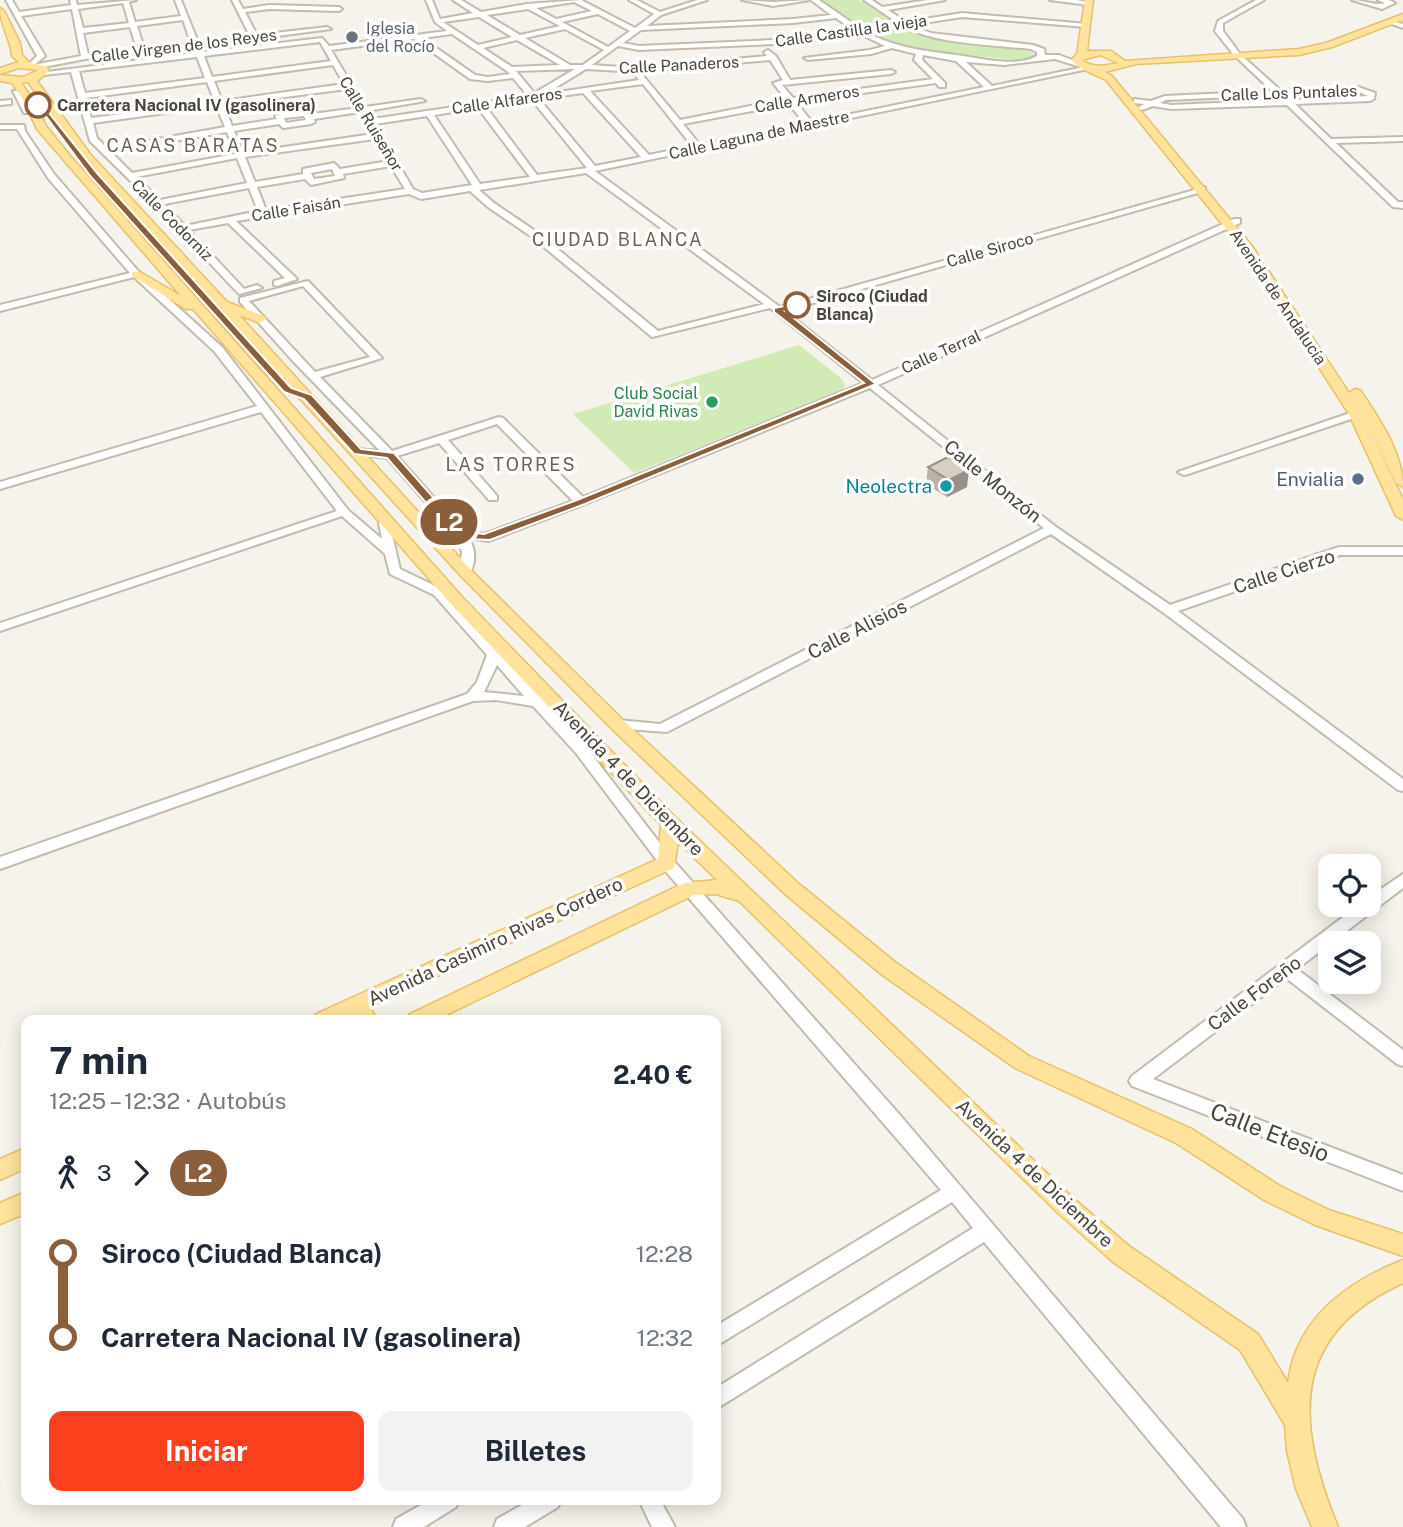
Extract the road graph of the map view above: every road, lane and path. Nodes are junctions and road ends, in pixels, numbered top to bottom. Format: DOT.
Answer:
graph roads {
  1 [pos="9,0"];
  2 [pos="126,0"];
  3 [pos="133,0"];
  4 [pos="178,0"];
  5 [pos="235,0"];
  6 [pos="302,0"];
  7 [pos="345,0"];
  8 [pos="429,0"];
  9 [pos="456,0"];
  10 [pos="517,0"];
  11 [pos="575,0"];
  12 [pos="632,0"];
  13 [pos="704,0"];
  14 [pos="745,0"];
  15 [pos="807,0"];
  16 [pos="814,0"];
  17 [pos="867,0"];
  18 [pos="942,0"];
  19 [pos="1053,0"];
  20 [pos="1241,0"];
  21 [pos="1261,0"];
  22 [pos="1355,0"];
  23 [pos="1381,0"];
  24 [pos="1088,1"];
  25 [pos="1392,3"];
  26 [pos="73,4"];
  27 [pos="1253,4"];
  28 [pos="1403,6"];
  29 [pos="529,7"];
  30 [pos="297,8"];
  31 [pos="339,9"];
  32 [pos="881,9"];
  33 [pos="0,11"];
  34 [pos="240,11"];
  35 [pos="598,12"];
  36 [pos="17,14"];
  37 [pos="480,14"];
  38 [pos="659,14"];
  39 [pos="1403,15"];
  40 [pos="837,16"];
  41 [pos="184,18"];
  42 [pos="437,21"];
  43 [pos="556,21"];
  44 [pos="1391,22"];
  45 [pos="133,24"];
  46 [pos="905,24"];
  47 [pos="1403,26"];
  48 [pos="566,27"];
  49 [pos="1086,27"];
  50 [pos="327,29"];
  51 [pos="638,30"];
  52 [pos="79,31"];
  53 [pos="860,31"];
  54 [pos="454,32"];
  55 [pos="254,37"];
  56 [pos="416,37"];
  57 [pos="519,38"];
  58 [pos="795,41"];
  59 [pos="195,44"];
  60 [pos="325,44"];
  61 [pos="617,44"];
  62 [pos="891,46"];
  63 [pos="477,47"];
  64 [pos="608,50"];
  65 [pos="141,51"];
  66 [pos="871,52"];
  67 [pos="920,52"];
  68 [pos="1041,55"];
  69 [pos="1238,55"];
  70 [pos="2,56"];
  71 [pos="200,56"];
  72 [pos="85,57"];
  73 [pos="956,57"];
  74 [pos="808,58"];
  75 [pos="334,63"];
  76 [pos="1083,64"];
  77 [pos="1115,64"];
  78 [pos="585,67"];
  79 [pos="36,69"];
  80 [pos="572,70"];
  81 [pos="636,70"];
  82 [pos="75,71"];
  83 [pos="512,72"];
  84 [pos="891,72"];
  85 [pos="2,75"];
  86 [pos="824,78"];
  87 [pos="210,79"];
  88 [pos="15,81"];
  89 [pos="645,81"];
  90 [pos="938,81"];
  91 [pos="788,82"];
  92 [pos="905,85"];
  93 [pos="349,86"];
  94 [pos="989,88"];
  95 [pos="585,90"];
  96 [pos="863,90"];
  97 [pos="16,93"];
  98 [pos="1279,93"];
  99 [pos="954,95"];
  100 [pos="82,96"];
  101 [pos="532,98"];
  102 [pos="421,101"];
  103 [pos="790,101"];
  104 [pos="1289,102"];
  105 [pos="219,103"];
  106 [pos="1157,103"];
  107 [pos="1140,104"];
  108 [pos="28,106"];
  109 [pos="480,106"];
  110 [pos="363,110"];
  111 [pos="882,110"];
  112 [pos="429,113"];
  113 [pos="87,121"];
  114 [pos="370,122"];
  115 [pos="677,123"];
  116 [pos="809,124"];
  117 [pos="0,127"];
  118 [pos="21,127"];
  119 [pos="229,128"];
  120 [pos="377,136"];
  121 [pos="1403,139"];
  122 [pos="1330,141"];
  123 [pos="697,148"];
  124 [pos="105,151"];
  125 [pos="240,155"];
  126 [pos="647,158"];
  127 [pos="394,163"];
  128 [pos="590,169"];
  129 [pos="130,176"];
  130 [pos="535,178"];
  131 [pos="252,185"];
  132 [pos="474,187"];
  133 [pos="1202,189"];
  134 [pos="410,191"];
  135 [pos="1403,195"];
  136 [pos="427,196"];
  137 [pos="1387,196"];
  138 [pos="158,203"];
  139 [pos="1400,205"];
  140 [pos="263,213"];
  141 [pos="230,220"];
  142 [pos="1233,222"];
  143 [pos="183,229"];
  144 [pos="136,274"];
  145 [pos="223,304"];
  146 [pos="0,308"];
  147 [pos="774,308"];
  148 [pos="205,316"];
  149 [pos="260,319"];
  150 [pos="313,376"];
  151 [pos="871,384"];
  152 [pos="261,408"];
  153 [pos="1356,414"];
  154 [pos="441,439"];
  155 [pos="358,452"];
  156 [pos="390,455"];
  157 [pos="1184,472"];
  158 [pos="1403,483"];
  159 [pos="0,486"];
  160 [pos="493,498"];
  161 [pos="581,502"];
  162 [pos="344,512"];
  163 [pos="1403,516"];
  164 [pos="385,523"];
  165 [pos="1052,529"];
  166 [pos="459,533"];
  167 [pos="485,538"];
  168 [pos="1403,551"];
  169 [pos="391,553"];
  170 [pos="468,565"];
  171 [pos="438,592"];
  172 [pos="457,601"];
  173 [pos="1168,610"];
  174 [pos="0,627"];
  175 [pos="494,654"];
  176 [pos="472,697"];
  177 [pos="538,702"];
  178 [pos="618,725"];
  179 [pos="1403,786"];
  180 [pos="670,823"];
  181 [pos="0,863"];
  182 [pos="667,863"];
  183 [pos="1403,880"];
  184 [pos="691,888"];
  185 [pos="748,897"];
  186 [pos="1286,970"];
  187 [pos="363,1012"];
  188 [pos="427,1015"];
  189 [pos="1403,1059"];
  190 [pos="1138,1081"];
  191 [pos="21,1160"];
  192 [pos="0,1170"];
  193 [pos="1403,1183"];
  194 [pos="953,1192"];
  195 [pos="21,1204"];
  196 [pos="0,1214"];
  197 [pos="985,1231"];
  198 [pos="1403,1245"];
  199 [pos="1403,1270"];
  200 [pos="721,1333"];
  201 [pos="721,1396"];
  202 [pos="1296,1419"];
  203 [pos="441,1505"];
  204 [pos="542,1505"];
  205 [pos="652,1505"];
  206 [pos="404,1527"];
  207 [pos="505,1527"];
  208 [pos="664,1527"];
  209 [pos="1235,1527"];
  210 [pos="1325,1527"];
  1 -- 36 [label="street"];
  2 -- 3 [label="street"];
  2 -- 26 [label="street"];
  2 -- 45 [label="street"];
  4 -- 41 [label="street"];
  5 -- 34 [label="street"];
  6 -- 30 [label="street"];
  7 -- 31 [label="street"];
  8 -- 42 [label="street"];
  9 -- 37 [label="street"];
  10 -- 29 [label="street"];
  11 -- 29 [label="street"];
  11 -- 35 [label="street"];
  12 -- 38 [label="street"];
  13 -- 38 [label="street"];
  14 -- 15 [label="street"];
  16 -- 40 [label="street"];
  17 -- 32 [label="street"];
  18 -- 32 [label="street"];
  19 -- 24 [label="street"];
  20 -- 27 [label="street"];
  21 -- 27 [label="street"];
  22 -- 25 [label="street"];
  23 -- 25 [label="street"];
  24 -- 49 [label="main road"];
  25 -- 28 [label="street"];
  26 -- 36 [label="street"];
  26 -- 52 [label="street"];
  27 -- 69 [label="street"];
  29 -- 37 [label="street"];
  29 -- 43 [label="street"];
  30 -- 31 [label="street"];
  30 -- 34 [label="street"];
  31 -- 50 [label="street"];
  32 -- 46 [label="street"];
  33 -- 79 [label="main road, Avenida 4 de Diciembre"];
  34 -- 55 [label="street"];
  35 -- 43 [label="street"];
  35 -- 51 [label="street"];
  36 -- 79 [label="street"];
  37 -- 42 [label="street"];
  37 -- 57 [label="street"];
  38 -- 51 [label="street"];
  39 -- 44 [label="main road"];
  39 -- 69 [label="main road"];
  40 -- 51 [label="street"];
  40 -- 53 [label="street"];
  41 -- 45 [label="street"];
  41 -- 59 [label="street"];
  42 -- 54 [label="street, Calle Monzón"];
  43 -- 48 [label="street"];
  44 -- 47 [label="street"];
  44 -- 69 [label="main road"];
  45 -- 52 [label="street"];
  45 -- 65 [label="street"];
  46 -- 49 [label="street, Calle Castilla la vieja"];
  46 -- 53 [label="street, Calle Castilla la vieja"];
  46 -- 68 [label="street"];
  48 -- 57 [label="street"];
  48 -- 64 [label="street"];
  49 -- 76 [label="main road"];
  49 -- 77 [label="main road, Avenida de Andalucía"];
  50 -- 55 [label="street, Calle Virgen de los Reyes"];
  50 -- 60 [label="street"];
  51 -- 61 [label="street"];
  52 -- 72 [label="street"];
  53 -- 58 [label="street, Calle Castilla la vieja"];
  53 -- 62 [label="street"];
  54 -- 56 [label="street"];
  54 -- 63 [label="street, Calle Monzón"];
  55 -- 59 [label="street, Calle Virgen de los Reyes"];
  56 -- 60 [label="street"];
  56 -- 83 [label="street, Calle Panaderos"];
  57 -- 63 [label="street"];
  57 -- 80 [label="street"];
  58 -- 61 [label="street, Calle Castilla la vieja"];
  58 -- 74 [label="street"];
  59 -- 65 [label="street, Calle Virgen de los Reyes"];
  59 -- 71 [label="street"];
  60 -- 71 [label="street"];
  60 -- 75 [label="street, Calle Ruiseñor"];
  61 -- 64 [label="street"];
  62 -- 66 [label="street"];
  62 -- 67 [label="street"];
  63 -- 83 [label="street, Calle Monzón"];
  64 -- 78 [label="street"];
  65 -- 72 [label="street, Calle Virgen de los Reyes"];
  66 -- 74 [label="street"];
  66 -- 84 [label="street"];
  67 -- 73 [label="street"];
  67 -- 90 [label="street"];
  68 -- 73 [label="street"];
  68 -- 76 [label="street"];
  69 -- 77 [label="main road"];
  69 -- 98 [label="street"];
  70 -- 85 [label="main road"];
  71 -- 82 [label="street"];
  71 -- 87 [label="street"];
  72 -- 79 [label="street, Calle Virgen de los Reyes"];
  73 -- 94 [label="street"];
  74 -- 86 [label="street"];
  75 -- 87 [label="street"];
  75 -- 93 [label="street, Calle Ruiseñor"];
  76 -- 77 [label="main road, Avenida de Andalucía"];
  76 -- 77 [label="main road"];
  76 -- 77 [label="street"];
  76 -- 94 [label="street, Calle Laguna de Maestre"];
  77 -- 107 [label="main road, Avenida de Andalucía"];
  77 -- 133 [label="main road, Avenida de Andalucía"];
  78 -- 80 [label="street, Calle Panaderos"];
  78 -- 81 [label="street, Calle Panaderos"];
  79 -- 82 [label="street"];
  79 -- 85 [label="main road"];
  79 -- 88 [label="main road"];
  79 -- 145 [label="main road, Avenida 4 de Diciembre"];
  80 -- 83 [label="street, Calle Panaderos"];
  80 -- 101 [label="street"];
  81 -- 89 [label="street"];
  81 -- 91 [label="street, Calle Panaderos"];
  82 -- 100 [label="street, Calle Codorniz"];
  83 -- 101 [label="street, Calle Monzón"];
  84 -- 86 [label="street"];
  84 -- 92 [label="street"];
  85 -- 88 [label="main road"];
  86 -- 91 [label="street"];
  87 -- 100 [label="street"];
  87 -- 105 [label="street"];
  88 -- 108 [label="main road, Avenida 4 de Diciembre"];
  89 -- 95 [label="street, Calle Alfareros"];
  89 -- 115 [label="street"];
  90 -- 92 [label="street, Calle Armeros"];
  90 -- 99 [label="street"];
  91 -- 103 [label="street"];
  92 -- 96 [label="street, Calle Armeros"];
  93 -- 105 [label="street"];
  93 -- 110 [label="street, Calle Ruiseñor"];
  94 -- 99 [label="street, Calle Laguna de Maestre"];
  95 -- 101 [label="street, Calle Alfareros"];
  95 -- 126 [label="street"];
  96 -- 103 [label="street, Calle Armeros"];
  96 -- 111 [label="street"];
  97 -- 108 [label="street"];
  98 -- 104 [label="street"];
  98 -- 104 [label="street, Calle Los Puntales"];
  98 -- 106 [label="street, Calle Los Puntales"];
  99 -- 111 [label="street, Calle Laguna de Maestre"];
  100 -- 113 [label="street, Calle Codorniz"];
  101 -- 109 [label="street, Calle Alfareros"];
  101 -- 128 [label="street, Calle Monzón"];
  102 -- 110 [label="street"];
  103 -- 115 [label="street, Calle Armeros"];
  103 -- 116 [label="street"];
  104 -- 106 [label="street, Calle Los Puntales"];
  104 -- 122 [label="street"];
  105 -- 113 [label="street"];
  105 -- 119 [label="street"];
  106 -- 107 [label="street"];
  107 -- 142 [label="main road, Avenida de Andalucía"];
  108 -- 118 [label="main road"];
  108 -- 148 [label="main road, Avenida 4 de Diciembre"];
  109 -- 112 [label="street, Calle Alfareros"];
  109 -- 130 [label="street"];
  110 -- 114 [label="street, Calle Ruiseñor"];
  110 -- 119 [label="street"];
  111 -- 116 [label="street, Calle Laguna de Maestre"];
  112 -- 114 [label="street, Calle Alfareros"];
  112 -- 132 [label="street"];
  113 -- 124 [label="street, Calle Codorniz"];
  114 -- 120 [label="street, Calle Ruiseñor"];
  115 -- 123 [label="street"];
  116 -- 123 [label="street, Calle Laguna de Maestre"];
  117 -- 118 [label="street"];
  118 -- 144 [label="street"];
  119 -- 124 [label="street"];
  119 -- 125 [label="street"];
  120 -- 125 [label="street"];
  120 -- 127 [label="street, Calle Ruiseñor"];
  121 -- 122 [label="street"];
  122 -- 137 [label="street"];
  123 -- 126 [label="street, Calle Laguna de Maestre"];
  124 -- 129 [label="street, Calle Codorniz"];
  125 -- 129 [label="street"];
  125 -- 131 [label="street"];
  126 -- 128 [label="street, Calle Laguna de Maestre"];
  127 -- 131 [label="street"];
  127 -- 134 [label="street, Calle Ruiseñor"];
  128 -- 130 [label="street, Calle Laguna de Maestre"];
  128 -- 147 [label="street, Calle Monzón"];
  129 -- 138 [label="street, Calle Codorniz"];
  130 -- 132 [label="street, Calle Laguna de Maestre"];
  131 -- 138 [label="street"];
  131 -- 140 [label="street"];
  132 -- 136 [label="street, Calle Laguna de Maestre"];
  132 -- 147 [label="street, Calle Siroco"];
  133 -- 142 [label="main road, Avenida de Andalucía"];
  133 -- 147 [label="street, Calle Siroco"];
  134 -- 136 [label="street, Calle Ruiseñor"];
  134 -- 140 [label="street, Calle Faisán"];
  135 -- 137 [label="street"];
  137 -- 139 [label="street"];
  138 -- 143 [label="street, Calle Codorniz"];
  140 -- 141 [label="street, Calle Faisán"];
  141 -- 143 [label="street, Calle Faisán"];
  141 -- 143 [label="street, Calle Codorniz"];
  142 -- 151 [label="street, Calle Terral"];
  142 -- 153 [label="main road, Avenida de Andalucía"];
  142 -- 158 [label="main road, Avenida de Andalucía"];
  144 -- 146 [label="street"];
  144 -- 148 [label="main road"];
  144 -- 152 [label="street"];
  145 -- 149 [label="main road"];
  145 -- 155 [label="main road, Avenida 4 de Diciembre"];
  147 -- 151 [label="street, Calle Monzón"];
  148 -- 164 [label="main road, Avenida 4 de Diciembre"];
  149 -- 150 [label="street"];
  149 -- 150 [label="street"];
  150 -- 156 [label="street"];
  151 -- 161 [label="street, Calle Terral"];
  151 -- 165 [label="street, Calle Monzón"];
  152 -- 159 [label="street"];
  152 -- 162 [label="street"];
  153 -- 157 [label="street"];
  153 -- 163 [label="main road, Avenida de Andalucía"];
  154 -- 156 [label="street"];
  154 -- 160 [label="street"];
  154 -- 161 [label="street"];
  155 -- 156 [label="street"];
  155 -- 170 [label="main road, Avenida 4 de Diciembre"];
  156 -- 166 [label="street"];
  161 -- 167 [label="street, Calle Terral"];
  162 -- 169 [label="street"];
  162 -- 174 [label="street"];
  164 -- 169 [label="street"];
  164 -- 172 [label="main road, Avenida 4 de Diciembre"];
  165 -- 173 [label="street, Calle Monzón"];
  165 -- 178 [label="street, Calle Alisios"];
  166 -- 167 [label="street"];
  166 -- 170 [label="street"];
  167 -- 170 [label="street"];
  168 -- 173 [label="street, Calle Cierzo"];
  169 -- 171 [label="street"];
  170 -- 178 [label="main road, Avenida 4 de Diciembre"];
  171 -- 172 [label="street"];
  171 -- 175 [label="street"];
  172 -- 180 [label="main road, Avenida 4 de Diciembre"];
  173 -- 179 [label="street, Calle Monzón"];
  175 -- 176 [label="street"];
  175 -- 177 [label="street"];
  176 -- 177 [label="street"];
  176 -- 181 [label="street"];
  177 -- 182 [label="street"];
  178 -- 198 [label="main road, Avenida 4 de Diciembre"];
  180 -- 182 [label="main road"];
  180 -- 185 [label="main road, Avenida 4 de Diciembre"];
  182 -- 184 [label="street"];
  182 -- 187 [label="main road, Avenida Casimiro Rivas Cordero"];
  183 -- 186 [label="street, Calle Foreño"];
  184 -- 185 [label="main road"];
  184 -- 188 [label="main road, Avenida Casimiro Rivas Cordero"];
  184 -- 194 [label="street"];
  185 -- 202 [label="main road, Avenida 4 de Diciembre"];
  186 -- 189 [label="street"];
  186 -- 190 [label="street, Calle Foreño"];
  190 -- 193 [label="street, Calle Etesio"];
  191 -- 192 [label="main road"];
  194 -- 197 [label="street"];
  194 -- 200 [label="street"];
  195 -- 196 [label="main road"];
  197 -- 201 [label="street"];
  197 -- 209 [label="street"];
  199 -- 202 [label="main road"];
  202 -- 210 [label="main road"];
  203 -- 206 [label="street"];
  204 -- 207 [label="street"];
  205 -- 208 [label="street"];
}
